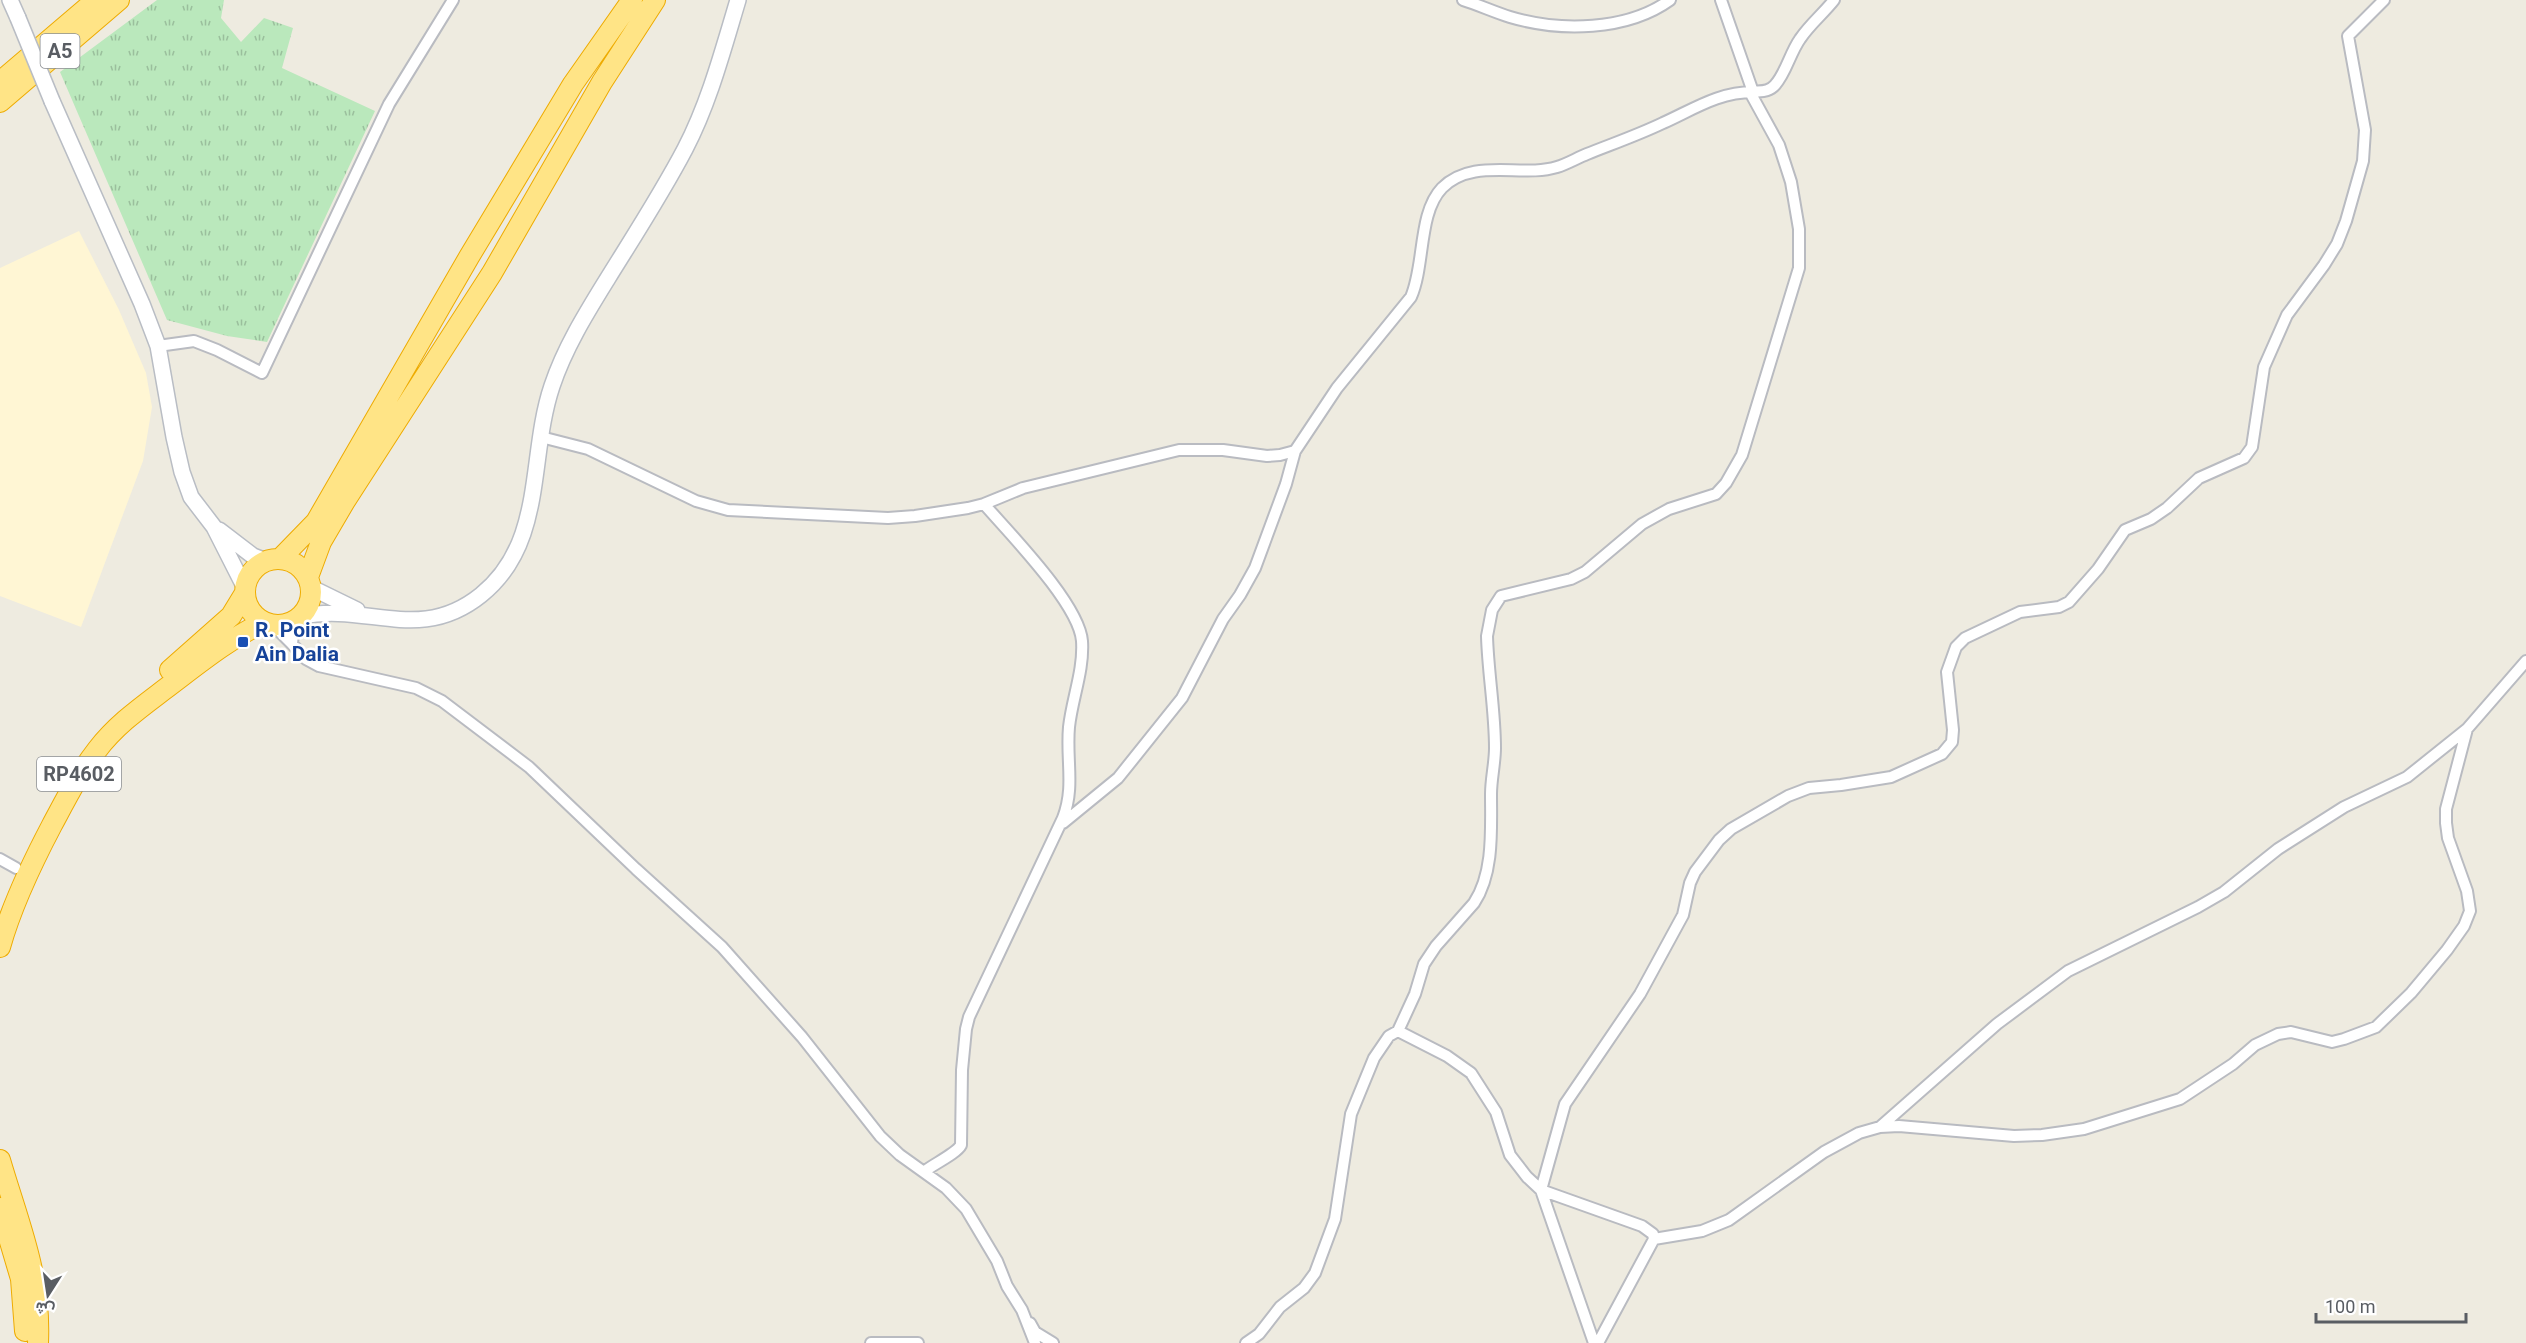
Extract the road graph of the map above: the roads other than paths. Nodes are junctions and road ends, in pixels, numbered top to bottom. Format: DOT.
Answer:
graph roads {
  1 [pos="10,0"];
  2 [pos="96,0"];
  3 [pos="119,0"];
  4 [pos="453,0"];
  5 [pos="632,0"];
  6 [pos="654,0"];
  7 [pos="738,0"];
  8 [pos="1463,0"];
  9 [pos="1670,0"];
  10 [pos="1721,0"];
  11 [pos="1834,0"];
  12 [pos="2384,0"];
  13 [pos="0,82"];
  14 [pos="1753,92"];
  15 [pos="0,102"];
  16 [pos="158,346"];
  17 [pos="541,437"];
  18 [pos="1295,451"];
  19 [pos="984,504"];
  20 [pos="214,527"];
  21 [pos="273,560"];
  22 [pos="310,582"];
  23 [pos="245,590"];
  24 [pos="371,615"];
  25 [pos="298,619"];
  26 [pos="268,624"];
  27 [pos="292,644"];
  28 [pos="2526,661"];
  29 [pos="2467,729"];
  30 [pos="1059,826"];
  31 [pos="8,863"];
  32 [pos="0,907"];
  33 [pos="0,947"];
  34 [pos="1398,1031"];
  35 [pos="1880,1127"];
  36 [pos="0,1160"];
  37 [pos="925,1171"];
  38 [pos="1541,1190"];
  39 [pos="0,1208"];
  40 [pos="1654,1239"];
  41 [pos="1022,1310"];
  42 [pos="25,1343"];
  43 [pos="38,1343"];
  44 [pos="872,1343"];
  45 [pos="918,1343"];
  46 [pos="1035,1343"];
  47 [pos="1053,1343"];
  48 [pos="1246,1343"];
  49 [pos="1596,1343"];
  1 -- 16 [label="street, bridge"];
  2 -- 13 [label="highway, A5"];
  3 -- 15 [label="highway, A5"];
  4 -- 16 [label="street"];
  5 -- 21 [label="highway"];
  6 -- 22 [label="highway"];
  7 -- 17 [label="street, RP4602"];
  8 -- 9 [label="street"];
  10 -- 14 [label="street"];
  11 -- 14 [label="street"];
  12 -- 38 [label="street"];
  14 -- 18 [label="street"];
  14 -- 34 [label="street"];
  16 -- 20 [label="street"];
  17 -- 19 [label="street"];
  17 -- 24 [label="street, RP4602"];
  18 -- 19 [label="street"];
  18 -- 30 [label="street"];
  19 -- 30 [label="street"];
  20 -- 21 [label="street"];
  20 -- 23 [label="street"];
  21 -- 22 [label="highway, RP4602"];
  21 -- 23 [label="highway, RP4602"];
  22 -- 24 [label="street, RP4602"];
  22 -- 25 [label="highway"];
  23 -- 26 [label="highway"];
  23 -- 31 [label="highway, RP4602"];
  24 -- 25 [label="street, RP4602"];
  25 -- 26 [label="highway, RP4602"];
  25 -- 27 [label="street"];
  26 -- 27 [label="street"];
  26 -- 33 [label="highway, RP4602"];
  27 -- 37 [label="street"];
  28 -- 29 [label="street"];
  29 -- 35 [label="street"];
  29 -- 35 [label="street"];
  30 -- 37 [label="street"];
  31 -- 32 [label="highway, RP4602"];
  34 -- 38 [label="street"];
  34 -- 48 [label="street"];
  35 -- 40 [label="street"];
  36 -- 43 [label="highway"];
  37 -- 41 [label="street"];
  38 -- 40 [label="street"];
  38 -- 49 [label="street"];
  39 -- 42 [label="highway"];
  40 -- 49 [label="street"];
  41 -- 46 [label="street"];
  41 -- 47 [label="street"];
  44 -- 45 [label="street"];
}
